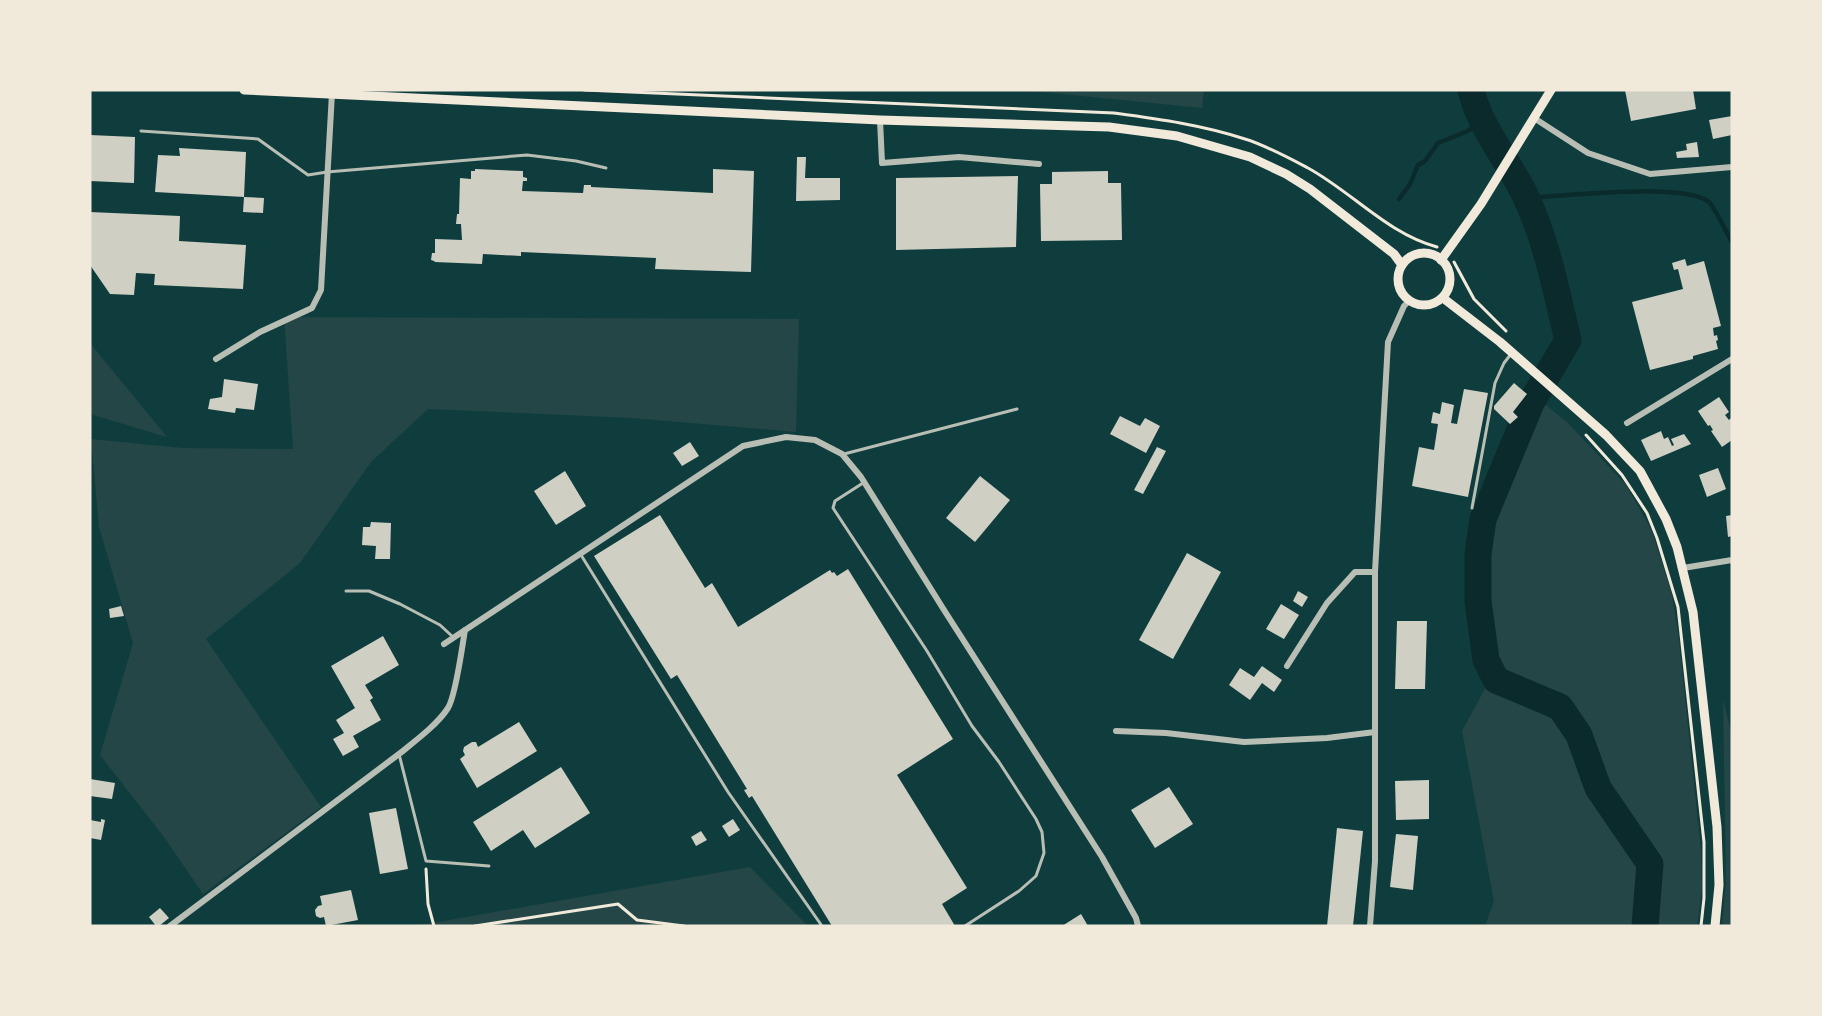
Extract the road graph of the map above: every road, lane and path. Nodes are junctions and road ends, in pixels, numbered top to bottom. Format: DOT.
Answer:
graph roads {
  1 [pos="244,90"];
  2 [pos="584,90"];
  3 [pos="1551,90"];
  4 [pos="332,92"];
  5 [pos="1534,118"];
  6 [pos="880,120"];
  7 [pos="141,131"];
  8 [pos="1039,164"];
  9 [pos="1732,167"];
  10 [pos="606,168"];
  11 [pos="327,172"];
  12 [pos="1449,251"];
  13 [pos="1442,260"];
  14 [pos="1402,265"];
  15 [pos="1443,298"];
  16 [pos="1409,301"];
  17 [pos="1500,342"];
  18 [pos="1512,353"];
  19 [pos="216,358"];
  20 [pos="1732,359"];
  21 [pos="1017,409"];
  22 [pos="1628,423"];
  23 [pos="1584,432"];
  24 [pos="842,454"];
  25 [pos="864,482"];
  26 [pos="1472,508"];
  27 [pos="580,553"];
  28 [pos="1732,560"];
  29 [pos="1683,568"];
  30 [pos="1375,572"];
  31 [pos="346,591"];
  32 [pos="465,630"];
  33 [pos="453,638"];
  34 [pos="444,644"];
  35 [pos="1287,666"];
  36 [pos="1116,731"];
  37 [pos="1375,732"];
  38 [pos="399,754"];
  39 [pos="426,861"];
  40 [pos="489,866"];
  41 [pos="170,926"];
  42 [pos="434,926"];
  43 [pos="475,926"];
  44 [pos="684,926"];
  45 [pos="822,926"];
  46 [pos="965,926"];
  47 [pos="1138,926"];
  48 [pos="1370,926"];
  49 [pos="1701,926"];
  50 [pos="1715,926"];
  1 -- 4 [label="main road"];
  2 -- 12 [label="path"];
  3 -- 5 [label="main road"];
  4 -- 6 [label="main road"];
  4 -- 11 [label="street"];
  5 -- 9 [label="street"];
  5 -- 12 [label="main road"];
  6 -- 8 [label="street"];
  6 -- 14 [label="main road"];
  7 -- 11 [label="lane"];
  10 -- 11 [label="lane"];
  11 -- 19 [label="street"];
  12 -- 13 [label="main road"];
  12 -- 17 [label="path"];
  13 -- 14 [label="main road"];
  13 -- 15 [label="main road"];
  14 -- 16 [label="main road"];
  15 -- 16 [label="main road"];
  15 -- 17 [label="main road"];
  16 -- 30 [label="street"];
  17 -- 18 [label="main road"];
  18 -- 26 [label="lane"];
  18 -- 29 [label="main road"];
  20 -- 22 [label="street"];
  21 -- 24 [label="lane"];
  23 -- 49 [label="path"];
  24 -- 25 [label="street"];
  24 -- 27 [label="street"];
  25 -- 46 [label="lane"];
  25 -- 47 [label="street"];
  27 -- 32 [label="street"];
  27 -- 45 [label="lane"];
  28 -- 29 [label="street"];
  29 -- 50 [label="main road"];
  30 -- 35 [label="street"];
  30 -- 37 [label="street"];
  31 -- 33 [label="lane"];
  32 -- 33 [label="street"];
  32 -- 38 [label="street"];
  33 -- 34 [label="street"];
  36 -- 37 [label="street"];
  37 -- 48 [label="street"];
  38 -- 39 [label="lane"];
  38 -- 41 [label="street"];
  39 -- 40 [label="lane"];
  39 -- 42 [label="path"];
  43 -- 44 [label="path"];
}
